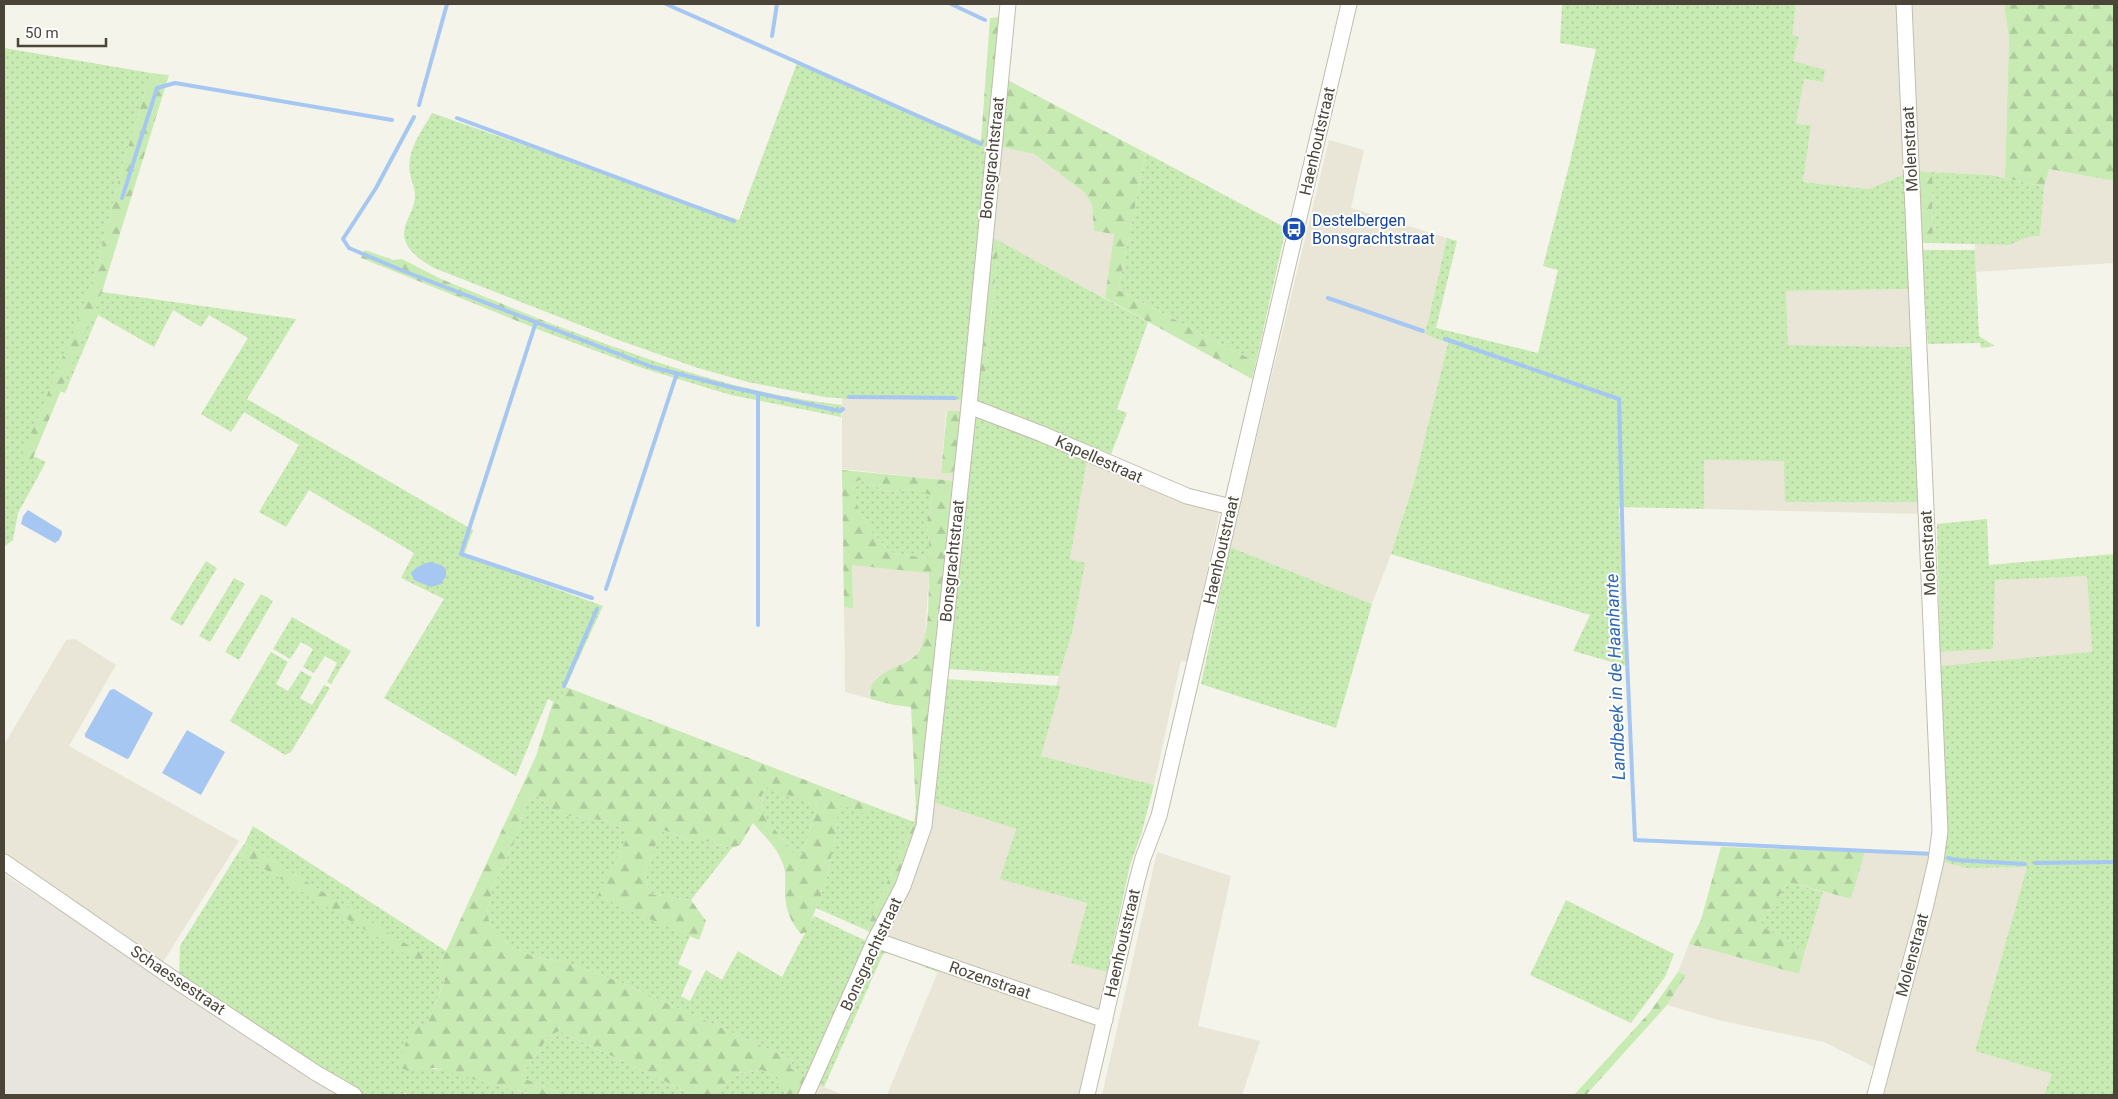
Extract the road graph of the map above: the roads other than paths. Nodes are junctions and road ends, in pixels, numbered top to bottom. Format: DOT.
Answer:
graph roads {
  1 [pos="1008,4"];
  2 [pos="1349,4"];
  3 [pos="1904,4"];
  4 [pos="969,406"];
  5 [pos="1231,507"];
  6 [pos="4,862"];
  7 [pos="875,940"];
  8 [pos="1104,1020"];
  9 [pos="354,1095"];
  10 [pos="806,1095"];
  11 [pos="1088,1095"];
  12 [pos="1875,1095"];
  1 -- 4 [label="street, Bonsgrachtstraat"];
  2 -- 5 [label="street, Haenhoutstraat"];
  3 -- 12 [label="street, Molenstraat"];
  4 -- 5 [label="street, Kapellestraat"];
  4 -- 7 [label="street, Bonsgrachtstraat"];
  5 -- 8 [label="street, Haenhoutstraat"];
  6 -- 9 [label="street, Schaessestraat"];
  7 -- 8 [label="street, Rozenstraat"];
  7 -- 10 [label="street, Bonsgrachtstraat"];
  8 -- 11 [label="street, Haenhoutstraat"];
}
